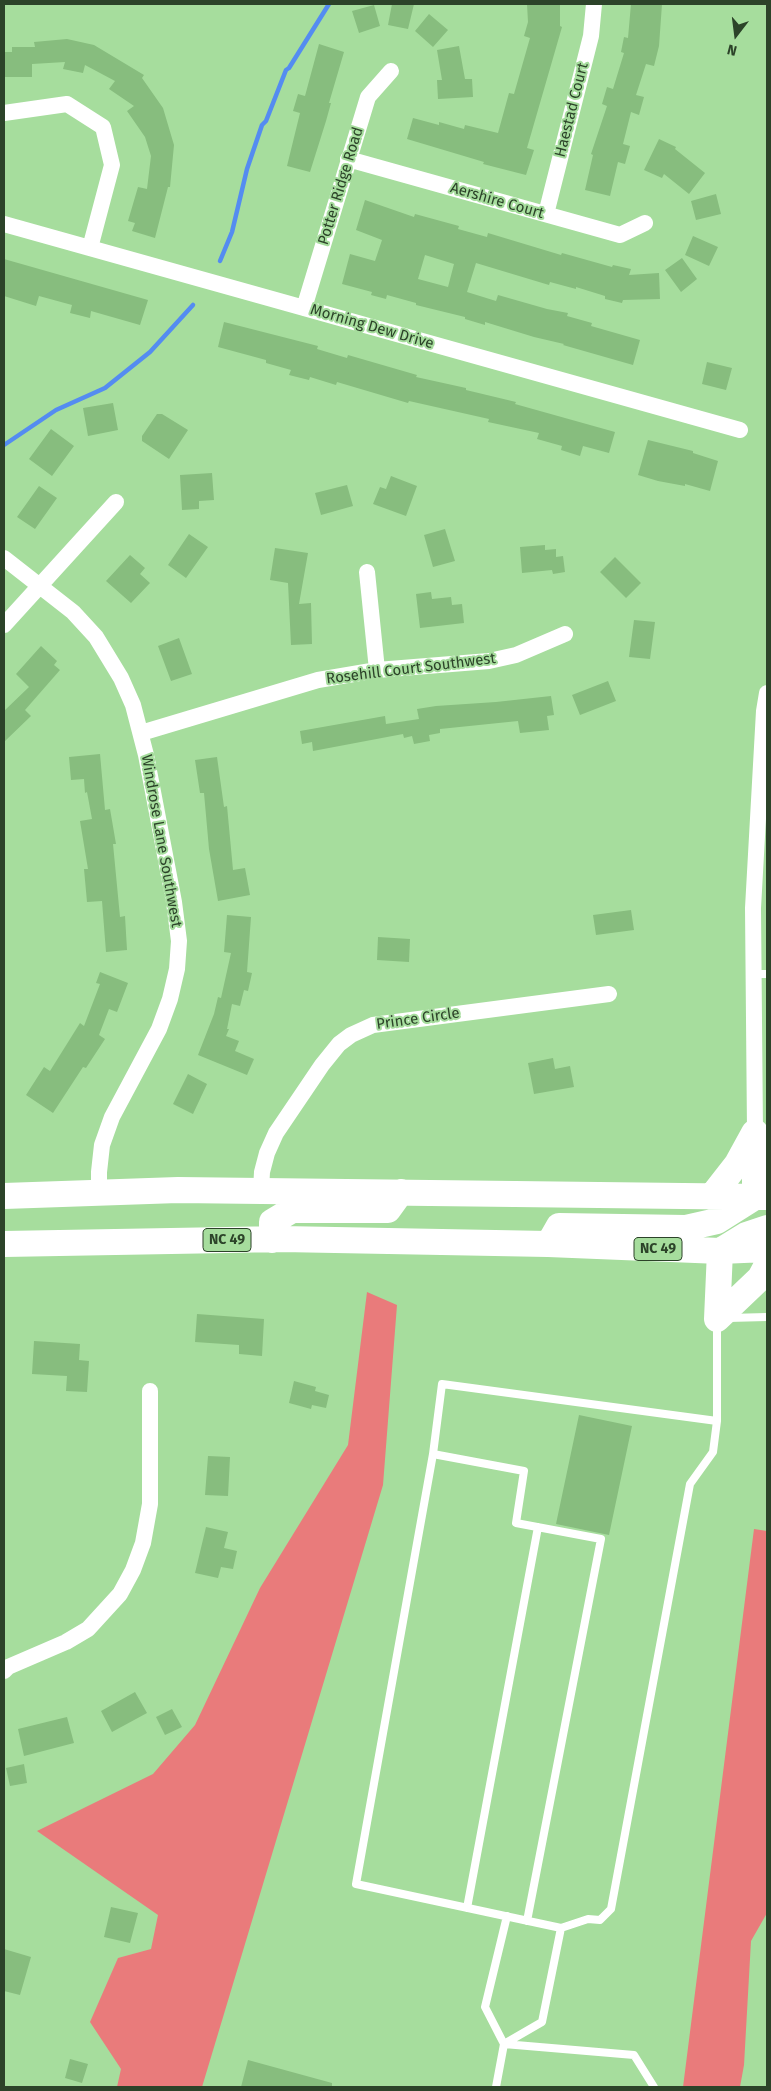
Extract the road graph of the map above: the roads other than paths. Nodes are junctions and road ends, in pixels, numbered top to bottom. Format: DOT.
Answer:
graph roads {
  1 [pos="594,4"];
  2 [pos="391,71"];
  3 [pos="4,114"];
  4 [pos="348,159"];
  5 [pos="546,214"];
  6 [pos="645,223"];
  7 [pos="4,224"];
  8 [pos="90,248"];
  9 [pos="304,308"];
  10 [pos="740,430"];
  11 [pos="116,502"];
  12 [pos="4,558"];
  13 [pos="367,572"];
  14 [pos="40,586"];
  15 [pos="4,625"];
  16 [pos="565,634"];
  17 [pos="377,670"];
  18 [pos="767,693"];
  19 [pos="141,733"];
  20 [pos="760,974"];
  21 [pos="610,994"];
  22 [pos="755,1132"];
  23 [pos="261,1190"];
  24 [pos="99,1191"];
  25 [pos="401,1192"];
  26 [pos="4,1196"];
  27 [pos="712,1196"];
  28 [pos="761,1197"];
  29 [pos="767,1228"];
  30 [pos="272,1240"];
  31 [pos="4,1244"];
  32 [pos="548,1244"];
  33 [pos="767,1249"];
  34 [pos="720,1252"];
  35 [pos="767,1265"];
  36 [pos="767,1317"];
  37 [pos="718,1319"];
  38 [pos="150,1391"];
  39 [pos="717,1421"];
  40 [pos="433,1454"];
  41 [pos="538,1527"];
  42 [pos="4,1671"];
  43 [pos="467,1908"];
  44 [pos="507,1916"];
  45 [pos="527,1921"];
  46 [pos="561,1928"];
  47 [pos="504,2044"];
  48 [pos="496,2087"];
  49 [pos="654,2087"];
  1 -- 5 [label="street, Haestad Court"];
  2 -- 4 [label="street, Potter Ridge Road"];
  3 -- 8 [label="street"];
  4 -- 5 [label="street, Aershire Court"];
  4 -- 9 [label="street, Potter Ridge Road"];
  5 -- 6 [label="street, Aershire Court"];
  7 -- 8 [label="street, Morning Dew Drive"];
  8 -- 9 [label="street, Morning Dew Drive"];
  9 -- 10 [label="street, Morning Dew Drive"];
  11 -- 14 [label="street"];
  12 -- 14 [label="street, Windrose Lane Southwest"];
  13 -- 17 [label="street"];
  14 -- 15 [label="street"];
  14 -- 19 [label="street, Windrose Lane Southwest"];
  16 -- 17 [label="street, Rosehill Court Southwest"];
  17 -- 19 [label="street, Rosehill Court Southwest"];
  18 -- 20 [label="street"];
  19 -- 24 [label="street, Windrose Lane Southwest"];
  20 -- 22 [label="street"];
  21 -- 23 [label="street, Prince Circle"];
  22 -- 27 [label="highway"];
  22 -- 28 [label="highway"];
  23 -- 24 [label="highway"];
  23 -- 25 [label="highway"];
  24 -- 26 [label="highway"];
  25 -- 27 [label="highway"];
  25 -- 30 [label="highway"];
  27 -- 28 [label="highway"];
  28 -- 32 [label="highway"];
  29 -- 34 [label="highway"];
  30 -- 31 [label="highway, NC 49"];
  30 -- 32 [label="highway, NC 49"];
  32 -- 34 [label="highway, NC 49"];
  33 -- 34 [label="highway, NC 49"];
  34 -- 37 [label="highway"];
  35 -- 37 [label="highway"];
  36 -- 37 [label="lane"];
  37 -- 39 [label="lane"];
  38 -- 42 [label="street"];
  39 -- 40 [label="lane"];
  39 -- 46 [label="lane"];
  40 -- 41 [label="lane"];
  40 -- 43 [label="lane"];
  41 -- 43 [label="lane"];
  41 -- 45 [label="lane"];
  43 -- 44 [label="lane"];
  44 -- 45 [label="lane"];
  44 -- 47 [label="lane"];
  45 -- 46 [label="lane"];
  46 -- 47 [label="lane"];
  47 -- 48 [label="lane"];
  47 -- 49 [label="lane"];
}
